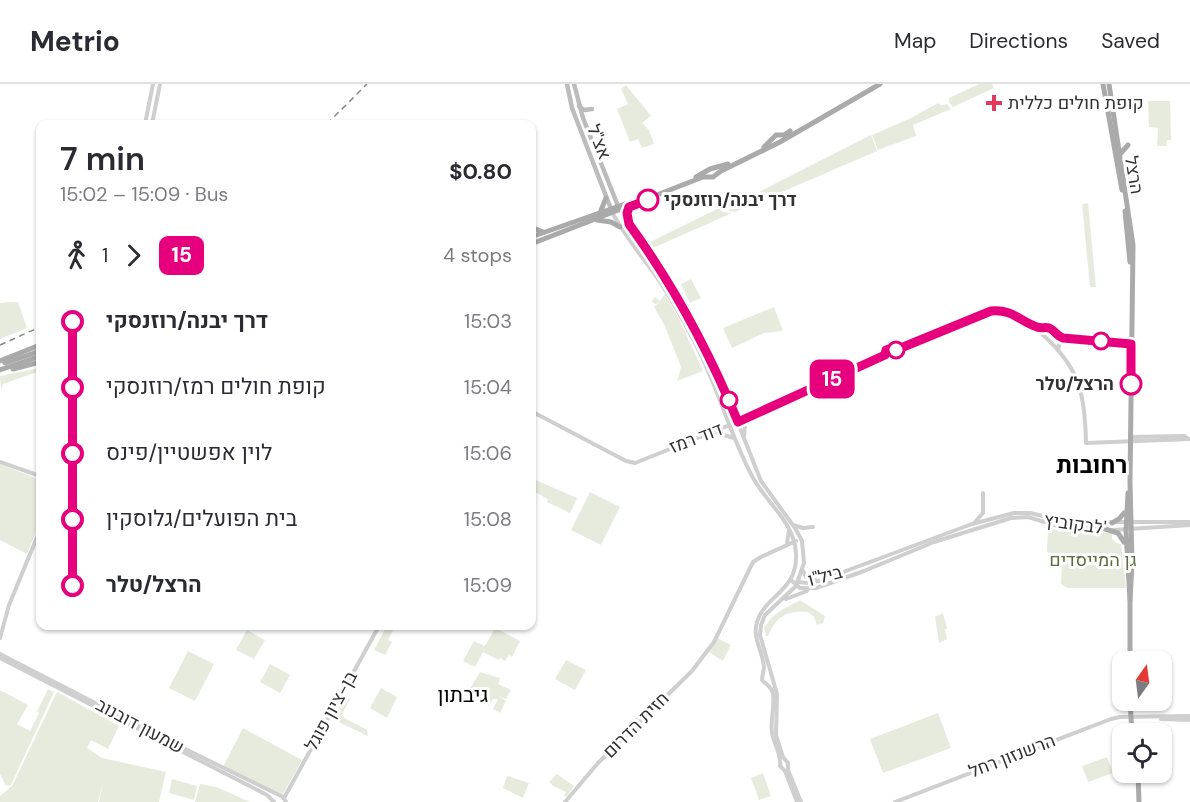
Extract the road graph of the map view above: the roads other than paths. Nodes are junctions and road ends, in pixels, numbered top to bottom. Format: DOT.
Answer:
graph roads {
  1 [pos="153,84"];
  2 [pos="160,84"];
  3 [pos="567,84"];
  4 [pos="574,84"];
  5 [pos="873,84"];
  6 [pos="880,84"];
  7 [pos="1103,84"];
  8 [pos="1110,84"];
  9 [pos="147,85"];
  10 [pos="152,91"];
  11 [pos="579,106"];
  12 [pos="592,109"];
  13 [pos="146,120"];
  14 [pos="153,120"];
  15 [pos="778,139"];
  16 [pos="1128,145"];
  17 [pos="1121,153"];
  18 [pos="711,172"];
  19 [pos="606,198"];
  20 [pos="629,207"];
  21 [pos="619,208"];
  22 [pos="612,211"];
  23 [pos="599,214"];
  24 [pos="595,220"];
  25 [pos="629,224"];
  26 [pos="620,227"];
  27 [pos="536,229"];
  28 [pos="544,232"];
  29 [pos="536,235"];
  30 [pos="536,242"];
  31 [pos="1131,272"];
  32 [pos="1034,326"];
  33 [pos="1045,328"];
  34 [pos="1054,332"];
  35 [pos="1044,335"];
  36 [pos="1068,338"];
  37 [pos="1131,344"];
  38 [pos="36,347"];
  39 [pos="1058,350"];
  40 [pos="36,352"];
  41 [pos="36,358"];
  42 [pos="0,363"];
  43 [pos="36,363"];
  44 [pos="0,371"];
  45 [pos="536,414"];
  46 [pos="750,417"];
  47 [pos="738,422"];
  48 [pos="730,426"];
  49 [pos="713,432"];
  50 [pos="744,437"];
  51 [pos="734,438"];
  52 [pos="1130,439"];
  53 [pos="1189,439"];
  54 [pos="0,462"];
  55 [pos="36,475"];
  56 [pos="1130,482"];
  57 [pos="983,493"];
  58 [pos="1126,508"];
  59 [pos="1021,512"];
  60 [pos="1018,517"];
  61 [pos="1112,523"];
  62 [pos="972,524"];
  63 [pos="1190,524"];
  64 [pos="790,525"];
  65 [pos="1129,526"];
  66 [pos="813,527"];
  67 [pos="1105,529"];
  68 [pos="799,535"];
  69 [pos="36,540"];
  70 [pos="794,540"];
  71 [pos="786,544"];
  72 [pos="796,551"];
  73 [pos="1126,551"];
  74 [pos="803,567"];
  75 [pos="791,580"];
  76 [pos="819,581"];
  77 [pos="797,584"];
  78 [pos="814,588"];
  79 [pos="1130,600"];
  80 [pos="780,602"];
  81 [pos="9,605"];
  82 [pos="1,619"];
  83 [pos="1,628"];
  84 [pos="377,630"];
  85 [pos="0,638"];
  86 [pos="1130,651"];
  87 [pos="0,654"];
  88 [pos="0,658"];
  89 [pos="771,674"];
  90 [pos="763,675"];
  91 [pos="773,681"];
  92 [pos="768,684"];
  93 [pos="1131,711"];
  94 [pos="1131,717"];
  95 [pos="1190,718"];
  96 [pos="1131,723"];
  97 [pos="784,761"];
  98 [pos="786,768"];
  99 [pos="1138,783"];
  100 [pos="283,799"];
  101 [pos="274,802"];
  102 [pos="565,802"];
  103 [pos="799,802"];
  104 [pos="895,802"];
  105 [pos="1139,802"];
  1 -- 10 [label="street"];
  2 -- 14 [label="street"];
  3 -- 19 [label="main road, אצ\"ל"];
  4 -- 11 [label="main road, אצ\"ל"];
  5 -- 15 [label="main road"];
  6 -- 15 [label="main road"];
  7 -- 31 [label="main road, הרצל"];
  8 -- 17 [label="main road, הרצל"];
  9 -- 10 [label="street"];
  10 -- 13 [label="street"];
  11 -- 12 [label="main road"];
  11 -- 21 [label="main road, אצ\"ל"];
  15 -- 18 [label="main road"];
  16 -- 17 [label="main road"];
  17 -- 31 [label="main road, הרצל"];
  18 -- 20 [label="main road"];
  18 -- 21 [label="main road"];
  19 -- 22 [label="main road, אצ\"ל"];
  19 -- 23 [label="main road"];
  20 -- 21 [label="main road"];
  20 -- 25 [label="main road"];
  21 -- 22 [label="main road"];
  21 -- 25 [label="street"];
  22 -- 23 [label="main road"];
  22 -- 24 [label="main road"];
  22 -- 26 [label="street"];
  23 -- 28 [label="main road"];
  24 -- 26 [label="main road"];
  24 -- 30 [label="main road"];
  25 -- 47 [label="street"];
  26 -- 48 [label="street"];
  27 -- 28 [label="main road"];
  28 -- 29 [label="main road"];
  31 -- 37 [label="main road, הרצל"];
  32 -- 33 [label="street"];
  32 -- 35 [label="street"];
  32 -- 46 [label="street, דוד רמז"];
  33 -- 34 [label="street"];
  33 -- 35 [label="street"];
  34 -- 35 [label="street"];
  34 -- 36 [label="street"];
  35 -- 39 [label="street"];
  36 -- 37 [label="street"];
  36 -- 39 [label="street"];
  37 -- 52 [label="main road, הרצל"];
  38 -- 42 [label="main road"];
  39 -- 52 [label="street"];
  40 -- 42 [label="main road"];
  41 -- 44 [label="main road"];
  43 -- 44 [label="main road"];
  45 -- 49 [label="street, דוד רמז"];
  46 -- 47 [label="street, דוד רמז"];
  46 -- 50 [label="street"];
  47 -- 48 [label="street, דוד רמז"];
  47 -- 50 [label="street"];
  48 -- 49 [label="street, דוד רמז"];
  48 -- 51 [label="street"];
  49 -- 51 [label="street"];
  50 -- 64 [label="street"];
  51 -- 64 [label="street"];
  52 -- 53 [label="street"];
  52 -- 56 [label="main road, הרצל"];
  54 -- 55 [label="street"];
  56 -- 58 [label="main road, הרצל"];
  56 -- 65 [label="main road, הרצל"];
  57 -- 62 [label="street"];
  58 -- 61 [label="main road"];
  58 -- 65 [label="main road, הרצל"];
  59 -- 61 [label="street, לבקוביץ'"];
  59 -- 62 [label="street, ביל\"ו"];
  60 -- 67 [label="street, לבקוביץ'"];
  60 -- 78 [label="street, ביל\"ו"];
  61 -- 65 [label="street, לבקוביץ'"];
  62 -- 76 [label="street, ביל\"ו"];
  63 -- 65 [label="street"];
  64 -- 66 [label="street"];
  64 -- 68 [label="street"];
  64 -- 70 [label="street"];
  64 -- 71 [label="street"];
  65 -- 67 [label="street, לבקוביץ'"];
  65 -- 73 [label="main road, הרצל"];
  65 -- 79 [label="main road, הרצל"];
  67 -- 73 [label="main road"];
  68 -- 70 [label="street, חזית הדרום"];
  68 -- 74 [label="street"];
  69 -- 81 [label="street"];
  70 -- 71 [label="street, חזית הדרום"];
  70 -- 72 [label="street"];
  71 -- 72 [label="street"];
  71 -- 102 [label="street, חזית הדרום"];
  72 -- 75 [label="street"];
  73 -- 79 [label="main road, הרצל"];
  74 -- 76 [label="street"];
  74 -- 77 [label="street"];
  75 -- 77 [label="street, ביל\"ו"];
  75 -- 90 [label="street"];
  76 -- 77 [label="street, ביל\"ו"];
  77 -- 78 [label="street, ביל\"ו"];
  77 -- 80 [label="street"];
  78 -- 80 [label="street"];
  79 -- 86 [label="main road, הרצל"];
  80 -- 89 [label="street"];
  81 -- 82 [label="street"];
  81 -- 83 [label="street"];
  83 -- 85 [label="street"];
  84 -- 100 [label="street, בן-ציון פוגל"];
  87 -- 100 [label="street, שמעון דובנוב"];
  88 -- 101 [label="street, שמעון דובנוב"];
  89 -- 90 [label="street"];
  89 -- 91 [label="street"];
  90 -- 92 [label="street"];
  91 -- 92 [label="street"];
  91 -- 97 [label="street"];
  92 -- 97 [label="street"];
  93 -- 94 [label="main road"];
  94 -- 95 [label="street, הרשנזון רחל"];
  94 -- 96 [label="main road"];
  94 -- 104 [label="street, הרשנזון רחל"];
  97 -- 98 [label="street"];
  97 -- 98 [label="street"];
  98 -- 103 [label="street"];
  99 -- 105 [label="main road"];
  100 -- 101 [label="street"];
}
